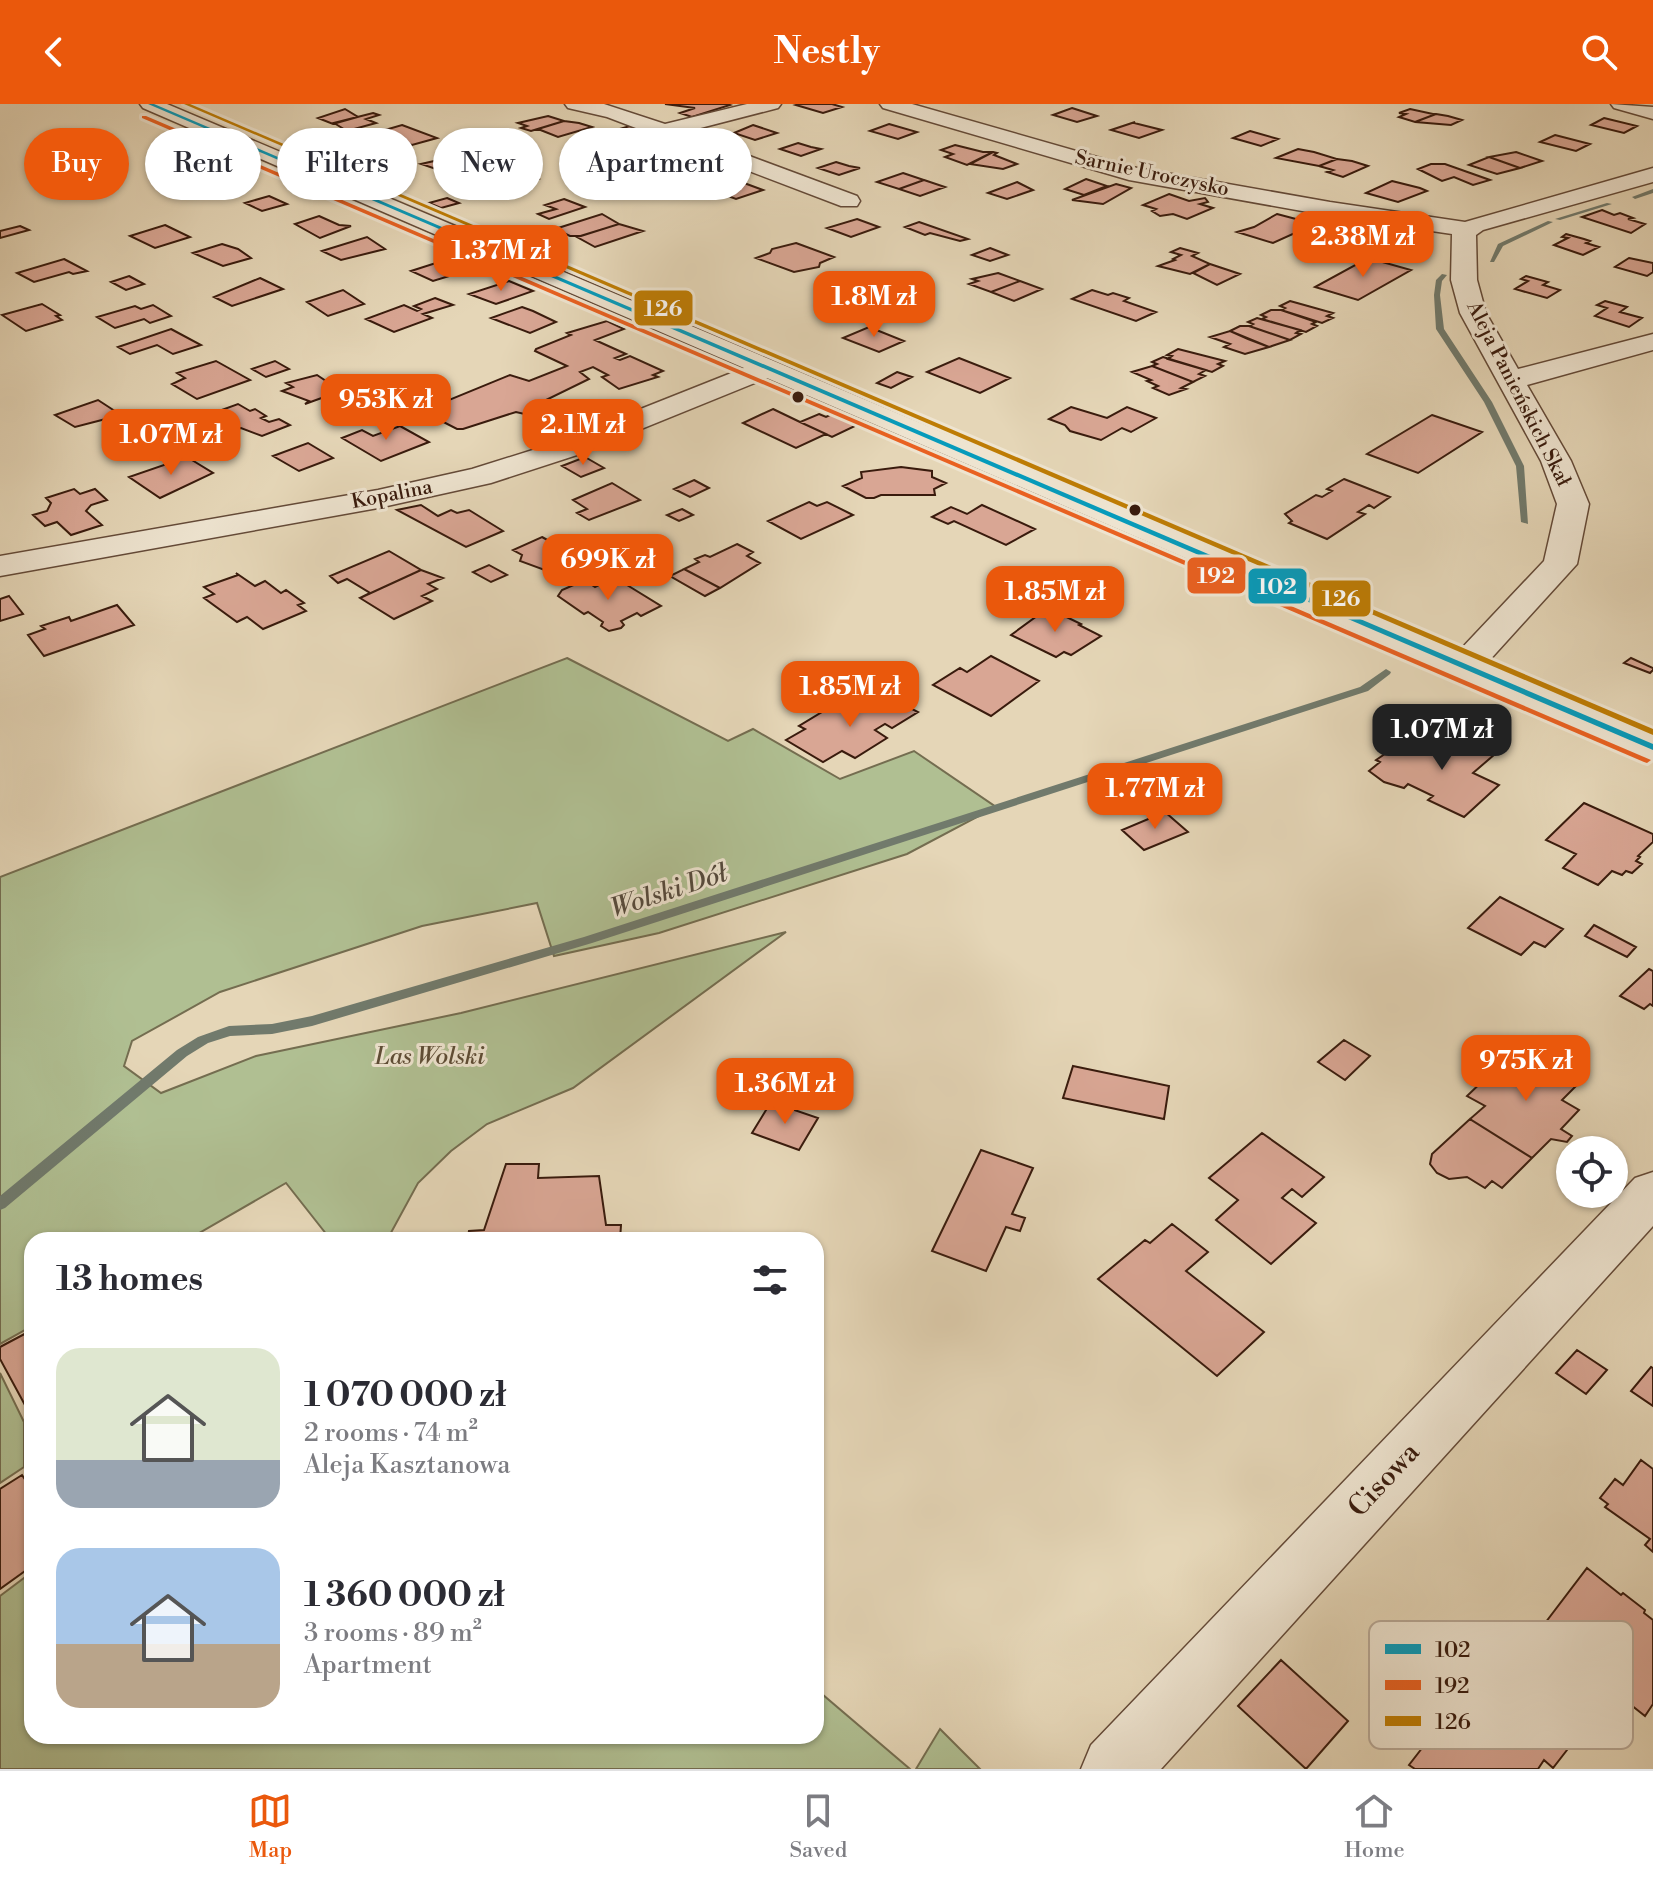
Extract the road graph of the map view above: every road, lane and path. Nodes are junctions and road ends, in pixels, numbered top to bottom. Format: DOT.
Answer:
graph roads {
  1 [pos="150,104"];
  2 [pos="575,104"];
  3 [pos="771,104"];
  4 [pos="890,104"];
  5 [pos="1621,104"];
  6 [pos="1653,113"];
  7 [pos="655,128"];
  8 [pos="675,128"];
  9 [pos="752,164"];
  10 [pos="1653,175"];
  11 [pos="849,201"];
  12 [pos="1467,229"];
  13 [pos="1653,342"];
  14 [pos="768,368"];
  15 [pos="1509,379"];
  16 [pos="13,555"];
  17 [pos="1465,665"];
  18 [pos="1653,747"];
  19 [pos="1653,1192"];
  20 [pos="1115,1769"];
  1 -- 14 [label="street"];
  2 -- 7 [label="street"];
  3 -- 8 [label="street"];
  4 -- 12 [label="street, Sarnie Uroczysko"];
  5 -- 6 [label="street"];
  9 -- 11 [label="street"];
  10 -- 12 [label="street"];
  12 -- 15 [label="street, Aleja Panieńskich Skał"];
  13 -- 15 [label="street"];
  14 -- 16 [label="street, Kopalina"];
  14 -- 17 [label="street"];
  15 -- 17 [label="street, Aleja Panieńskich Skał"];
  17 -- 18 [label="street"];
  19 -- 20 [label="street, Cisowa"];
}
